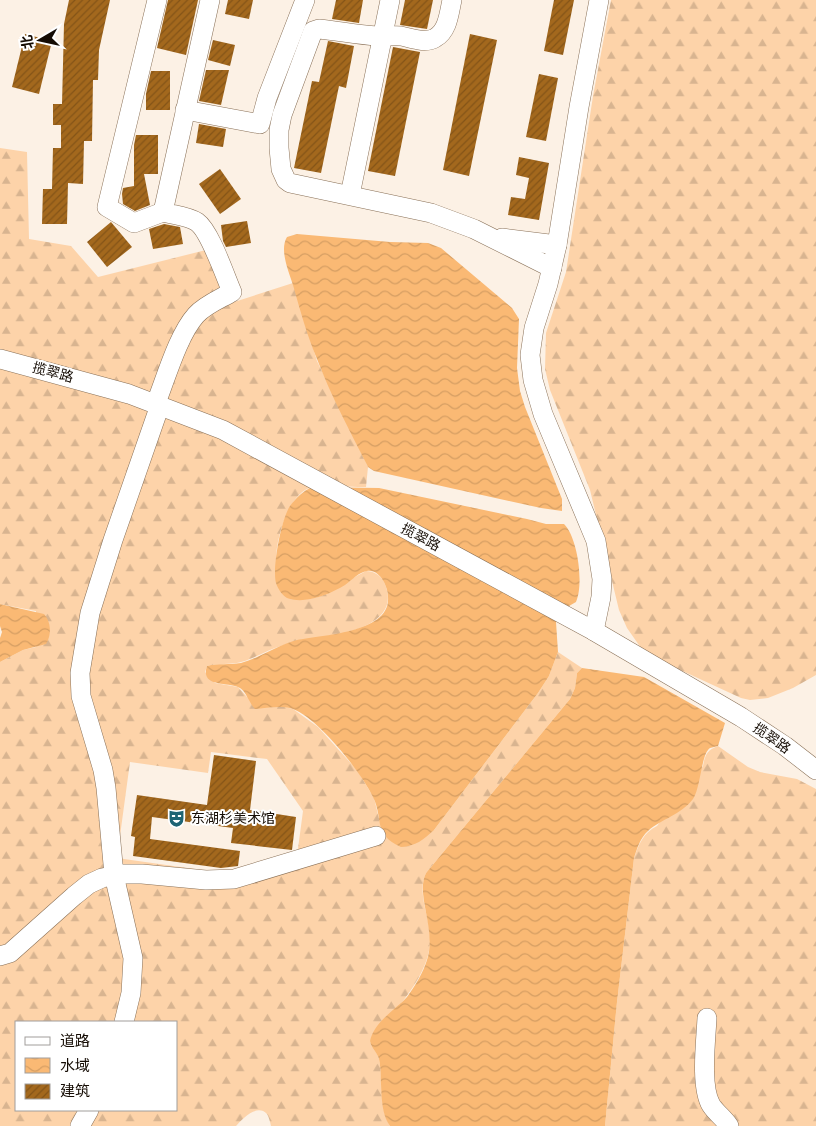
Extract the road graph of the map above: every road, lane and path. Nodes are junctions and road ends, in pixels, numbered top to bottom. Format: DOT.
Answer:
graph roads {
  1 [pos="157,0"];
  2 [pos="210,0"];
  3 [pos="305,0"];
  4 [pos="390,0"];
  5 [pos="452,0"];
  6 [pos="599,0"];
  7 [pos="382,36"];
  8 [pos="186,110"];
  9 [pos="350,195"];
  10 [pos="163,212"];
  11 [pos="486,236"];
  12 [pos="557,245"];
  13 [pos="552,268"];
  14 [pos="0,358"];
  15 [pos="158,404"];
  16 [pos="594,631"];
  17 [pos="816,770"];
  18 [pos="376,836"];
  19 [pos="114,875"];
  20 [pos="0,956"];
  21 [pos="707,1018"];
  22 [pos="124,1021"];
  23 [pos="88,1111"];
  24 [pos="80,1126"];
  25 [pos="729,1126"];
  1 -- 10 [label="street"];
  2 -- 8 [label="street"];
  3 -- 8 [label="street"];
  4 -- 7 [label="street"];
  5 -- 7 [label="street"];
  6 -- 12 [label="street"];
  7 -- 9 [label="street"];
  7 -- 9 [label="street"];
  8 -- 10 [label="street"];
  9 -- 11 [label="street"];
  10 -- 15 [label="street"];
  11 -- 12 [label="street"];
  11 -- 13 [label="street"];
  12 -- 13 [label="street"];
  13 -- 16 [label="street"];
  14 -- 15 [label="street, 揽翠路"];
  15 -- 16 [label="street, 揽翠路"];
  15 -- 19 [label="street"];
  16 -- 17 [label="street, 揽翠路"];
  18 -- 19 [label="street"];
  19 -- 20 [label="street"];
  19 -- 22 [label="street"];
  21 -- 25 [label="street"];
  23 -- 24 [label="street"];
}
